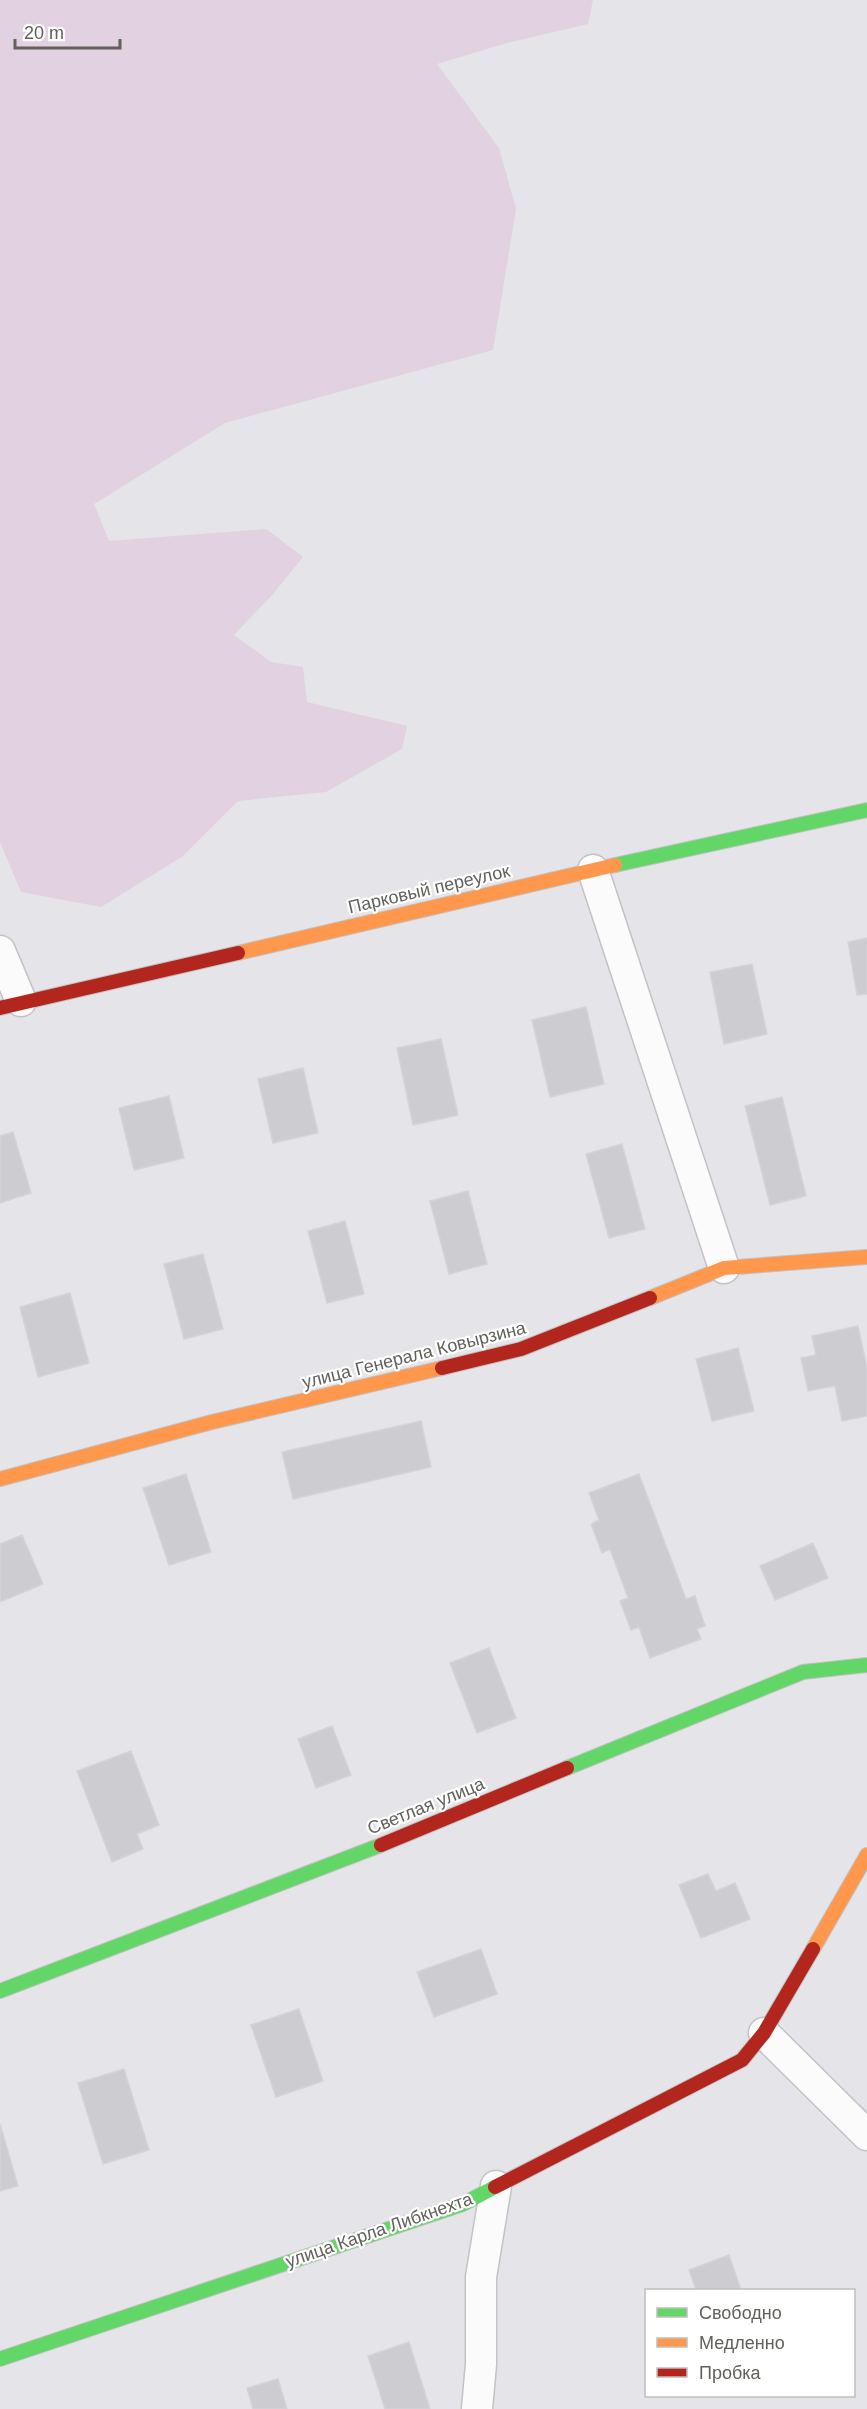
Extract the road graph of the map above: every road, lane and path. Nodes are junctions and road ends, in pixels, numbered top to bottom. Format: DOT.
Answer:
graph roads {
  1 [pos="867,810"];
  2 [pos="593,870"];
  3 [pos="0,951"];
  4 [pos="10,1005"];
  5 [pos="867,1257"];
  6 [pos="724,1268"];
  7 [pos="0,1479"];
  8 [pos="867,1665"];
  9 [pos="867,1855"];
  10 [pos="0,1991"];
  11 [pos="764,2033"];
  12 [pos="867,2135"];
  13 [pos="496,2186"];
  14 [pos="0,2359"];
  15 [pos="477,2409"];
  1 -- 2 [label="street, Парковый переулок"];
  2 -- 4 [label="street, Парковый переулок"];
  2 -- 6 [label="street"];
  3 -- 4 [label="street"];
  5 -- 6 [label="street, улица Генерала Ковырзина"];
  6 -- 7 [label="street, улица Генерала Ковырзина"];
  8 -- 10 [label="street, Светлая улица"];
  9 -- 11 [label="street, улица Карла Либкнехта"];
  11 -- 12 [label="street"];
  11 -- 13 [label="street, улица Карла Либкнехта"];
  13 -- 14 [label="street, улица Карла Либкнехта"];
  13 -- 15 [label="street"];
}
